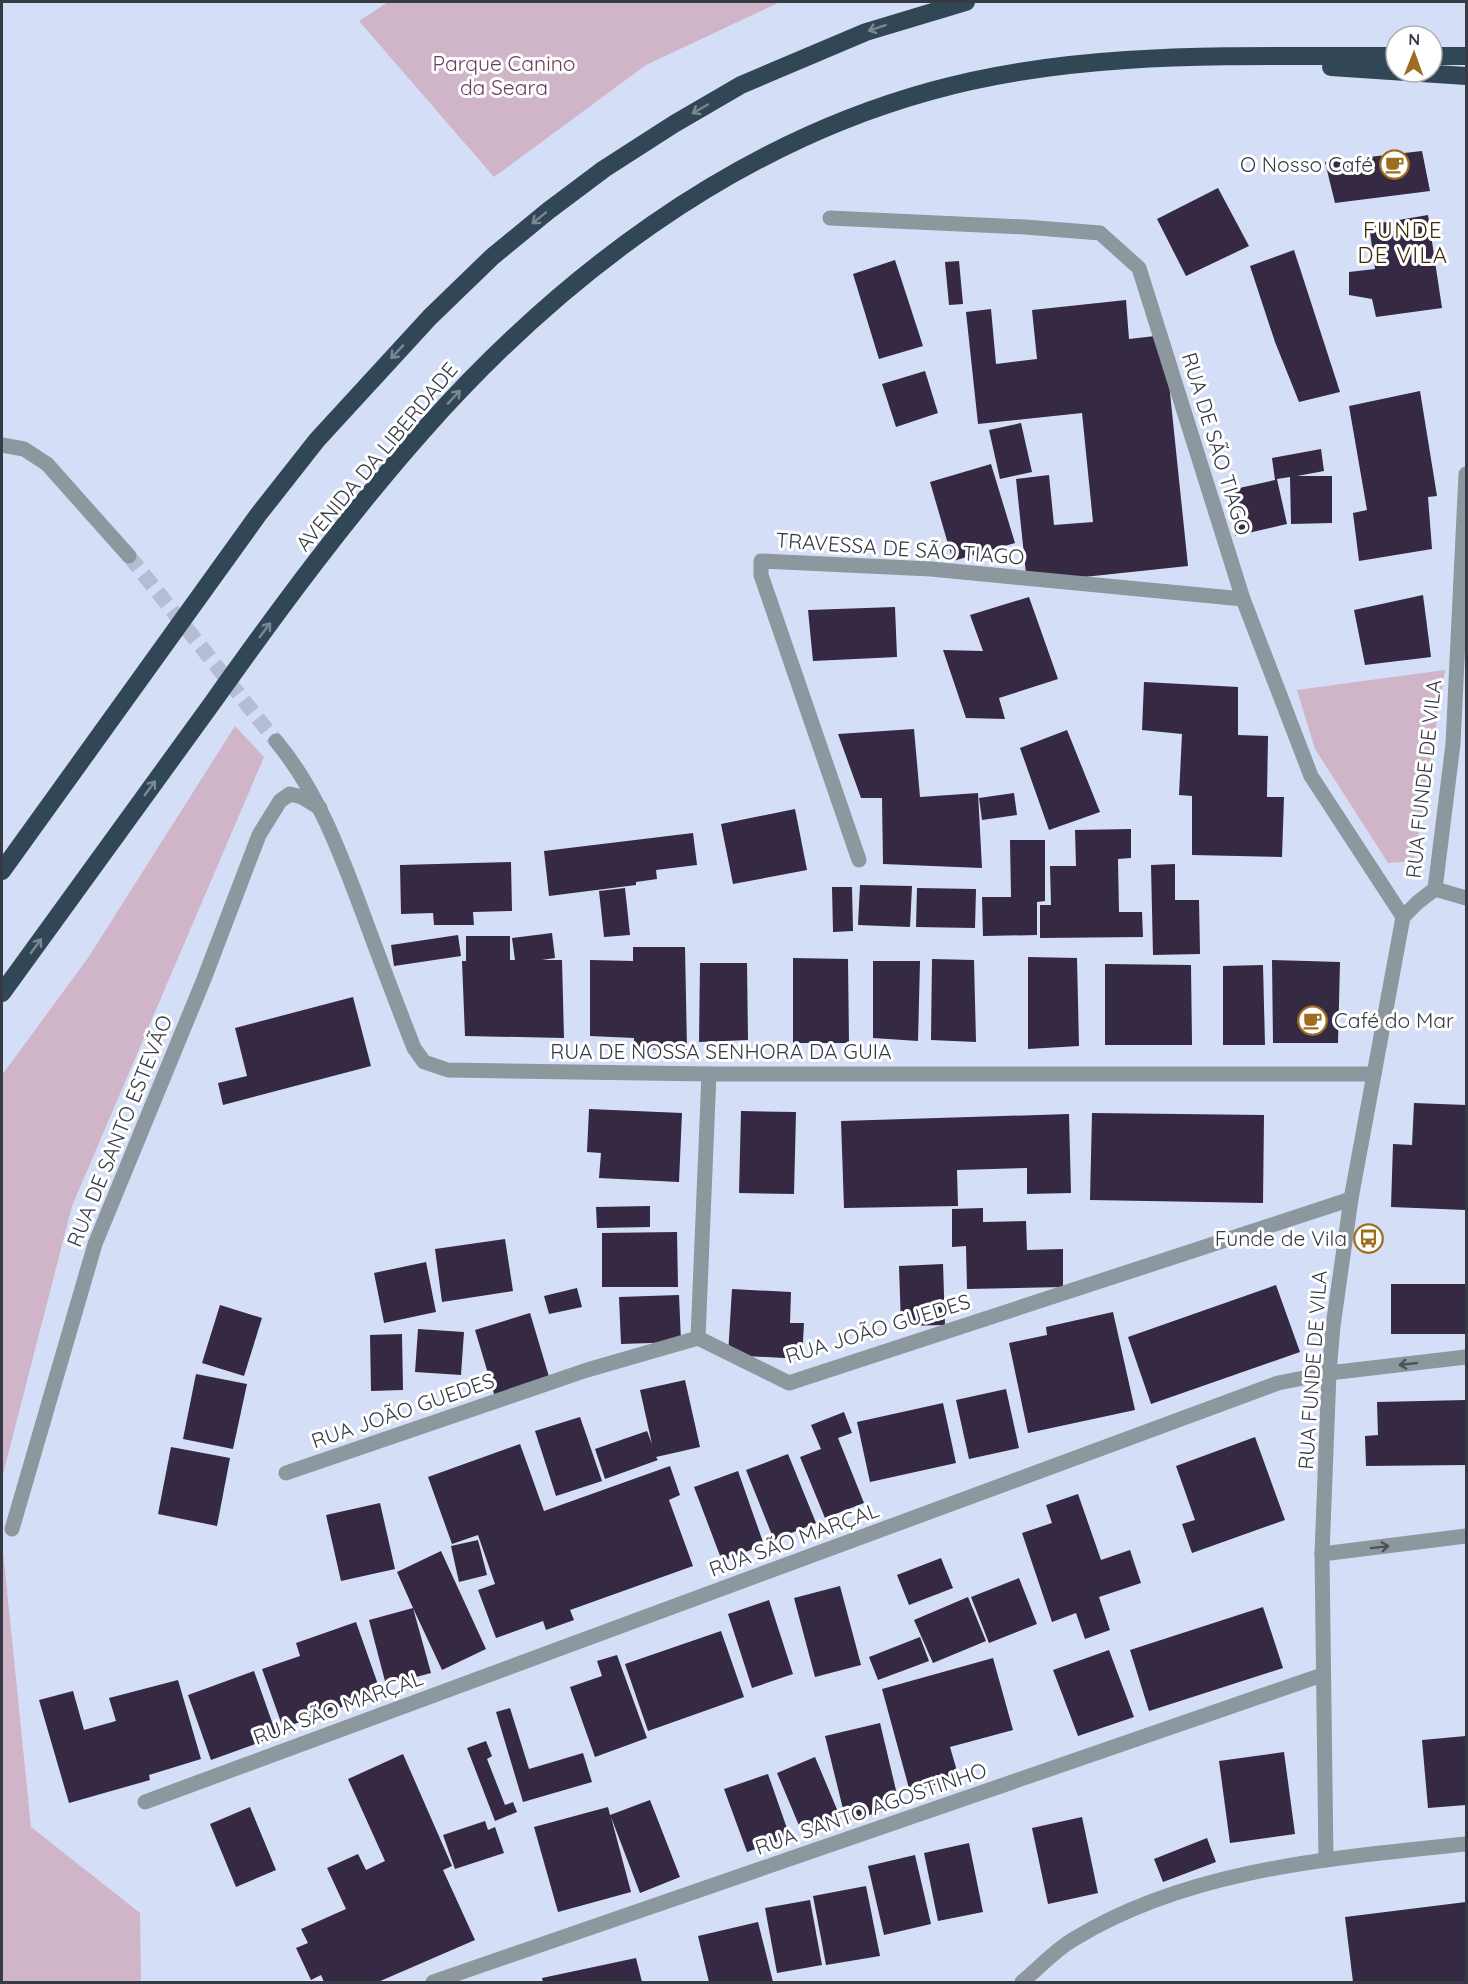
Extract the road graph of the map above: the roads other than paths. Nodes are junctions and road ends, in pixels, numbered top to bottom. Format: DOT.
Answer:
graph roads {
  1 [pos="966,2"];
  2 [pos="981,2"];
  3 [pos="933,10"];
  4 [pos="1384,56"];
  5 [pos="1444,56"];
  6 [pos="1467,56"];
  7 [pos="1201,57"];
  8 [pos="1467,76"];
  9 [pos="830,218"];
  10 [pos="2,445"];
  11 [pos="1467,474"];
  12 [pos="129,556"];
  13 [pos="1243,599"];
  14 [pos="276,741"];
  15 [pos="320,808"];
  16 [pos="859,860"];
  17 [pos="2,870"];
  18 [pos="1435,889"];
  19 [pos="1467,898"];
  20 [pos="1403,917"];
  21 [pos="2,993"];
  22 [pos="709,1074"];
  23 [pos="1374,1074"];
  24 [pos="1351,1199"];
  25 [pos="698,1338"];
  26 [pos="1467,1358"];
  27 [pos="1329,1373"];
  28 [pos="286,1473"];
  29 [pos="12,1529"];
  30 [pos="1467,1536"];
  31 [pos="1322,1554"];
  32 [pos="1322,1675"];
  33 [pos="145,1802"];
  34 [pos="1467,1844"];
  35 [pos="1326,1860"];
  36 [pos="433,1983"];
  37 [pos="1022,1983"];
  1 -- 3 [label="highway"];
  2 -- 3 [label="highway"];
  3 -- 17 [label="highway, one-way"];
  4 -- 7 [label="highway"];
  5 -- 6 [label="highway"];
  7 -- 8 [label="highway"];
  21 -- 7 [label="highway, AVENIDA DA LIBERDADE, one-way"];
  9 -- 13 [label="street, RUA DE SÃO TIAGO"];
  10 -- 12 [label="street"];
  11 -- 18 [label="street, RUA FUNDE DE VILA"];
  13 -- 16 [label="street, TRAVESSA DE SÃO TIAGO"];
  13 -- 20 [label="street, RUA DE SÃO TIAGO"];
  14 -- 15 [label="street, RUA DE NOSSA SENHORA DA GUIA"];
  15 -- 22 [label="street, RUA DE NOSSA SENHORA DA GUIA"];
  15 -- 29 [label="street, RUA DE SANTO ESTEVÃO"];
  18 -- 19 [label="street"];
  18 -- 20 [label="street, RUA FUNDE DE VILA"];
  20 -- 23 [label="street, RUA FUNDE DE VILA"];
  22 -- 23 [label="street, RUA DE NOSSA SENHORA DA GUIA"];
  22 -- 25 [label="street"];
  23 -- 24 [label="street, RUA FUNDE DE VILA"];
  24 -- 25 [label="street, RUA JOÃO GUEDES"];
  24 -- 27 [label="street, RUA FUNDE DE VILA"];
  25 -- 28 [label="street, RUA JOÃO GUEDES"];
  26 -- 27 [label="street, RUA SÃO MARÇAL, one-way"];
  27 -- 31 [label="street, RUA FUNDE DE VILA"];
  27 -- 33 [label="street, RUA SÃO MARÇAL"];
  31 -- 30 [label="street, one-way"];
  31 -- 32 [label="street, RUA FUNDE DE VILA"];
  32 -- 35 [label="street, RUA FUNDE DE VILA"];
  32 -- 36 [label="street, RUA SANTO AGOSTINHO"];
  34 -- 35 [label="street"];
  35 -- 37 [label="street"];
}
